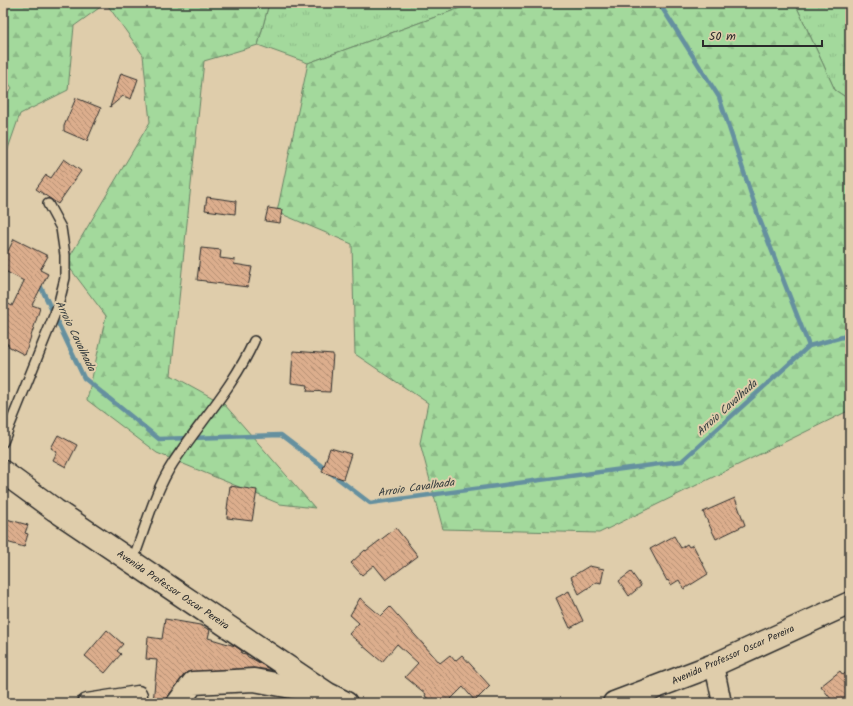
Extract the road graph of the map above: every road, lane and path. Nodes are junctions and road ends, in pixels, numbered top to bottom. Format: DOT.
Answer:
graph roads {
  1 [pos="48,204"];
  2 [pos="254,341"];
  3 [pos="3,442"];
  4 [pos="3,472"];
  5 [pos="132,562"];
  6 [pos="850,603"];
  7 [pos="714,665"];
  8 [pos="138,695"];
  9 [pos="337,698"];
  10 [pos="87,703"];
  11 [pos="178,703"];
  12 [pos="614,703"];
  13 [pos="722,703"];
  1 -- 3 [label="lane"];
  2 -- 5 [label="lane"];
  4 -- 5 [label="main road, Avenida Professor Oscar Pereira"];
  5 -- 9 [label="main road, Avenida Professor Oscar Pereira"];
  6 -- 7 [label="main road, Avenida Professor Oscar Pereira"];
  7 -- 12 [label="main road, Avenida Professor Oscar Pereira"];
  7 -- 13 [label="street"];
  8 -- 10 [label="street"];
  9 -- 11 [label="main road"];
}
